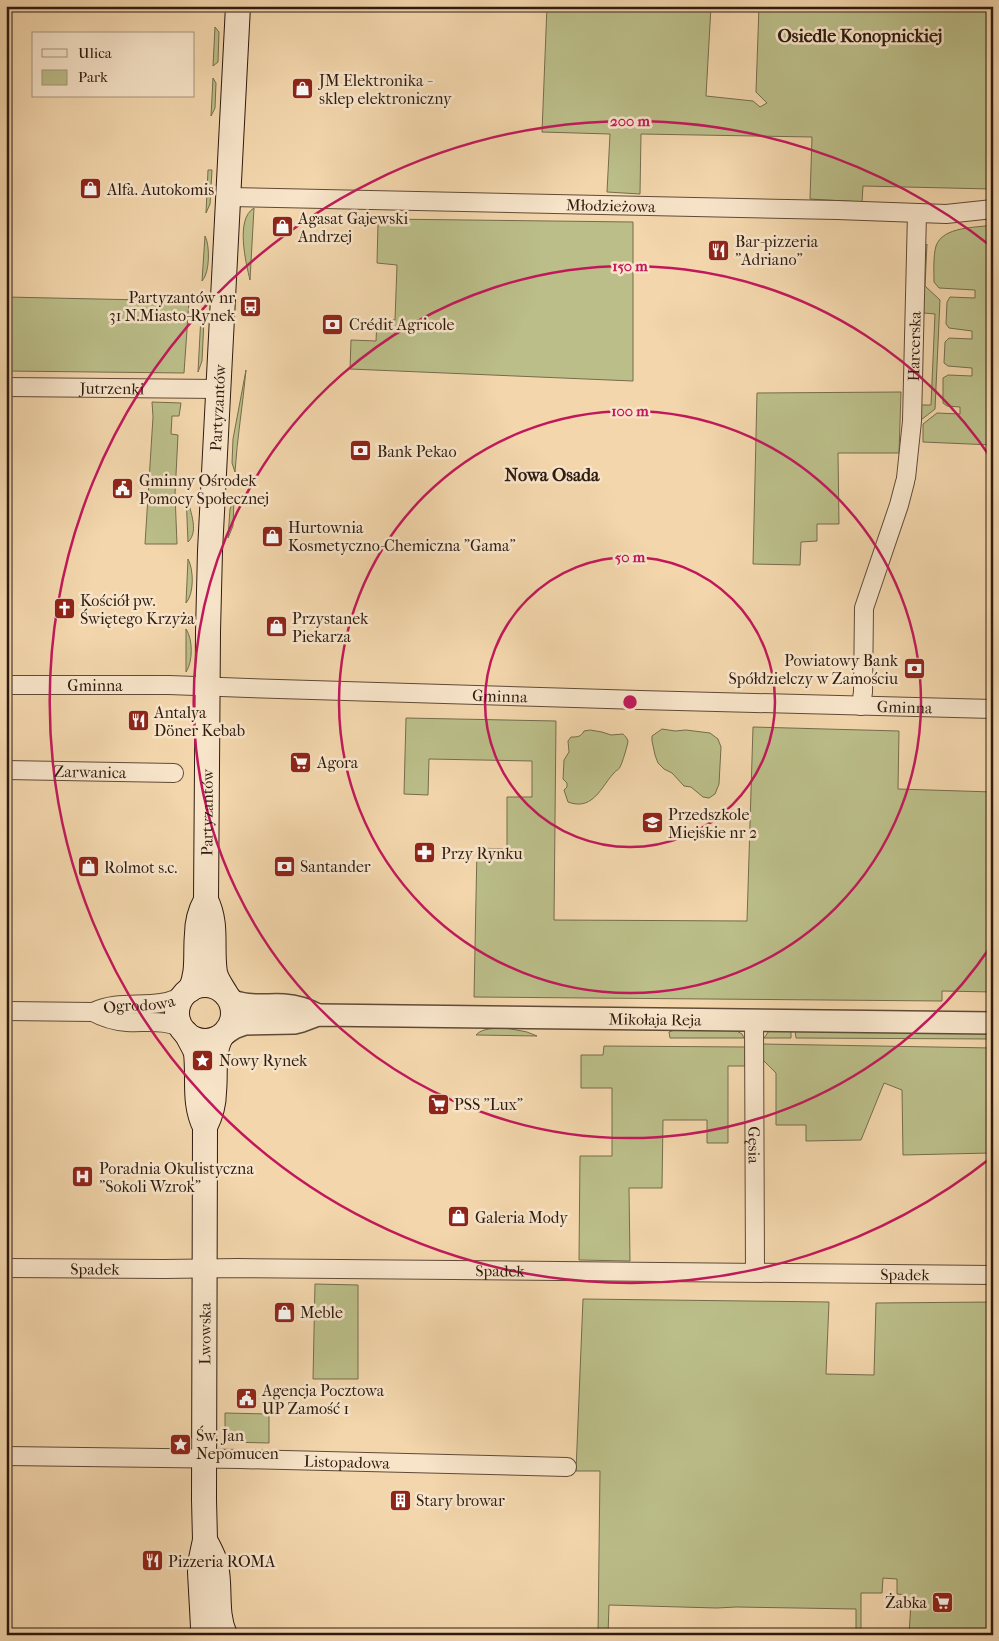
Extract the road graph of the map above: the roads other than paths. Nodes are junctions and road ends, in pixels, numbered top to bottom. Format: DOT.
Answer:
graph roads {
  1 [pos="238,6"];
  2 [pos="229,197"];
  3 [pos="993,209"];
  4 [pos="917,213"];
  5 [pos="6,387"];
  6 [pos="218,389"];
  7 [pos="6,685"];
  8 [pos="208,686"];
  9 [pos="861,706"];
  10 [pos="993,709"];
  11 [pos="6,770"];
  12 [pos="174,773"];
  13 [pos="206,900"];
  14 [pos="188,992"];
  15 [pos="227,996"];
  16 [pos="6,1011"];
  17 [pos="93,1012"];
  18 [pos="318,1015"];
  19 [pos="754,1019"];
  20 [pos="993,1023"];
  21 [pos="184,1031"];
  22 [pos="223,1035"];
  23 [pos="205,1127"];
  24 [pos="6,1268"];
  25 [pos="205,1269"];
  26 [pos="754,1272"];
  27 [pos="993,1276"];
  28 [pos="6,1456"];
  29 [pos="204,1458"];
  30 [pos="567,1467"];
  31 [pos="205,1540"];
  32 [pos="202,1635"];
  33 [pos="224,1635"];
  1 -- 2 [label="main road, Partyzantów"];
  2 -- 4 [label="street, Młodzieżowa"];
  2 -- 6 [label="main road, Partyzantów"];
  3 -- 4 [label="street, Młodzieżowa"];
  4 -- 9 [label="street, Harcerska"];
  5 -- 6 [label="street, Jutrzenki"];
  6 -- 8 [label="main road, Partyzantów"];
  7 -- 8 [label="street, Gminna"];
  8 -- 9 [label="street, Gminna"];
  8 -- 13 [label="main road, Partyzantów"];
  9 -- 10 [label="street, Gminna"];
  11 -- 12 [label="street, Zarwanica"];
  13 -- 14 [label="main road, Partyzantów"];
  13 -- 15 [label="main road, Partyzantów"];
  14 -- 15 [label="main road"];
  14 -- 17 [label="street, Ogrodowa"];
  14 -- 21 [label="main road"];
  15 -- 18 [label="street, Mikołaja Reja"];
  15 -- 22 [label="main road"];
  16 -- 17 [label="street, Ogrodowa"];
  17 -- 21 [label="street, Ogrodowa"];
  18 -- 19 [label="street, Mikołaja Reja"];
  18 -- 22 [label="street, Mikołaja Reja"];
  19 -- 20 [label="street, Mikołaja Reja"];
  19 -- 26 [label="street, Gęsia"];
  21 -- 22 [label="main road"];
  21 -- 23 [label="main road, Lwowska"];
  22 -- 23 [label="main road, Lwowska"];
  23 -- 25 [label="main road, Lwowska"];
  24 -- 25 [label="street, Spadek"];
  25 -- 26 [label="street, Spadek"];
  25 -- 29 [label="main road, Lwowska"];
  26 -- 27 [label="street, Spadek"];
  28 -- 29 [label="street, Listopadowa"];
  29 -- 30 [label="street, Listopadowa"];
  29 -- 31 [label="main road, Lwowska"];
  31 -- 32 [label="main road, Lwowska"];
  31 -- 33 [label="main road, Lwowska"];
}
